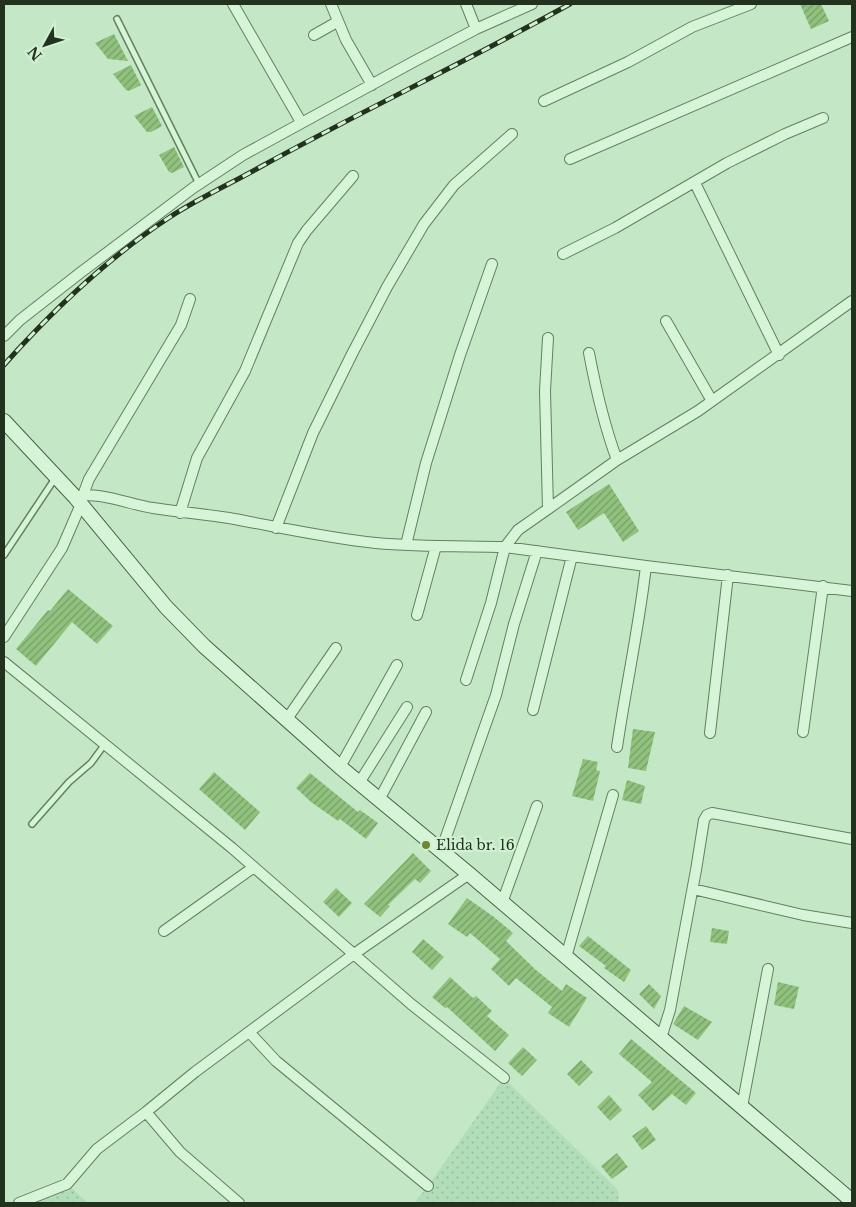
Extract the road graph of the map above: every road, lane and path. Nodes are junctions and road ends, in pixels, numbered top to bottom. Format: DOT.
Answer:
graph roads {
  1 [pos="233,4"];
  2 [pos="331,4"];
  3 [pos="466,4"];
  4 [pos="532,4"];
  5 [pos="750,4"];
  6 [pos="117,19"];
  7 [pos="337,22"];
  8 [pos="476,29"];
  9 [pos="314,35"];
  10 [pos="852,37"];
  11 [pos="372,85"];
  12 [pos="544,101"];
  13 [pos="823,118"];
  14 [pos="301,122"];
  15 [pos="512,134"];
  16 [pos="570,160"];
  17 [pos="353,176"];
  18 [pos="695,183"];
  19 [pos="199,184"];
  20 [pos="563,254"];
  21 [pos="492,264"];
  22 [pos="190,299"];
  23 [pos="852,301"];
  24 [pos="666,320"];
  25 [pos="4,336"];
  26 [pos="548,338"];
  27 [pos="589,353"];
  28 [pos="779,355"];
  29 [pos="712,401"];
  30 [pos="4,421"];
  31 [pos="617,460"];
  32 [pos="56,477"];
  33 [pos="80,499"];
  34 [pos="548,509"];
  35 [pos="180,512"];
  36 [pos="276,528"];
  37 [pos="406,545"];
  38 [pos="436,546"];
  39 [pos="505,547"];
  40 [pos="537,551"];
  41 [pos="4,555"];
  42 [pos="572,556"];
  43 [pos="646,566"];
  44 [pos="728,575"];
  45 [pos="823,586"];
  46 [pos="852,591"];
  47 [pos="417,615"];
  48 [pos="4,637"];
  49 [pos="336,648"];
  50 [pos="4,662"];
  51 [pos="397,665"];
  52 [pos="466,680"];
  53 [pos="407,707"];
  54 [pos="533,710"];
  55 [pos="426,712"];
  56 [pos="288,719"];
  57 [pos="803,732"];
  58 [pos="710,733"];
  59 [pos="105,744"];
  60 [pos="617,747"];
  61 [pos="340,767"];
  62 [pos="359,783"];
  63 [pos="613,795"];
  64 [pos="379,800"];
  65 [pos="538,806"];
  66 [pos="32,824"];
  67 [pos="852,839"];
  68 [pos="441,852"];
  69 [pos="254,867"];
  70 [pos="469,874"];
  71 [pos="692,890"];
  72 [pos="502,903"];
  73 [pos="852,923"];
  74 [pos="164,931"];
  75 [pos="354,954"];
  76 [pos="566,956"];
  77 [pos="768,969"];
  78 [pos="250,1033"];
  79 [pos="661,1038"];
  80 [pos="504,1078"];
  81 [pos="742,1107"];
  82 [pos="146,1112"];
  83 [pos="428,1186"];
  84 [pos="852,1201"];
  85 [pos="19,1203"];
  86 [pos="239,1203"];
  1 -- 14 [label="street"];
  2 -- 7 [label="street"];
  3 -- 8 [label="street"];
  4 -- 8 [label="street"];
  5 -- 12 [label="street"];
  6 -- 19 [label="lane"];
  7 -- 9 [label="street"];
  7 -- 11 [label="street"];
  8 -- 11 [label="street"];
  10 -- 16 [label="street"];
  11 -- 14 [label="street"];
  13 -- 18 [label="street"];
  14 -- 19 [label="street"];
  15 -- 36 [label="street"];
  17 -- 35 [label="street"];
  18 -- 20 [label="street"];
  18 -- 28 [label="street"];
  19 -- 25 [label="street"];
  21 -- 37 [label="street"];
  22 -- 33 [label="street"];
  23 -- 28 [label="street"];
  24 -- 29 [label="street"];
  26 -- 34 [label="street"];
  27 -- 31 [label="street"];
  28 -- 29 [label="street"];
  29 -- 31 [label="street"];
  30 -- 32 [label="main road"];
  31 -- 34 [label="street"];
  32 -- 33 [label="main road"];
  32 -- 41 [label="lane"];
  33 -- 35 [label="street"];
  33 -- 48 [label="street"];
  33 -- 56 [label="main road"];
  34 -- 39 [label="street"];
  35 -- 36 [label="street"];
  36 -- 37 [label="street"];
  37 -- 38 [label="street"];
  38 -- 39 [label="street"];
  38 -- 47 [label="street"];
  39 -- 40 [label="street"];
  39 -- 52 [label="street"];
  40 -- 42 [label="street"];
  40 -- 68 [label="street"];
  42 -- 43 [label="street"];
  42 -- 54 [label="street"];
  43 -- 44 [label="street"];
  43 -- 60 [label="street"];
  44 -- 45 [label="street"];
  44 -- 58 [label="street"];
  45 -- 46 [label="street"];
  45 -- 57 [label="street"];
  49 -- 56 [label="street"];
  50 -- 59 [label="street"];
  51 -- 61 [label="street"];
  53 -- 62 [label="street"];
  55 -- 64 [label="street"];
  56 -- 61 [label="main road"];
  59 -- 66 [label="lane"];
  59 -- 69 [label="street"];
  61 -- 62 [label="main road"];
  62 -- 64 [label="main road"];
  63 -- 76 [label="street"];
  64 -- 68 [label="main road"];
  65 -- 72 [label="street"];
  67 -- 71 [label="street"];
  68 -- 70 [label="main road"];
  69 -- 74 [label="street"];
  69 -- 75 [label="street"];
  70 -- 72 [label="main road"];
  70 -- 75 [label="street"];
  71 -- 73 [label="street"];
  71 -- 79 [label="street"];
  72 -- 76 [label="main road"];
  75 -- 78 [label="street"];
  75 -- 80 [label="street"];
  76 -- 79 [label="main road"];
  77 -- 81 [label="street"];
  78 -- 82 [label="street"];
  78 -- 83 [label="street"];
  79 -- 81 [label="main road"];
  81 -- 84 [label="main road"];
  82 -- 85 [label="street"];
  82 -- 86 [label="street"];
}
